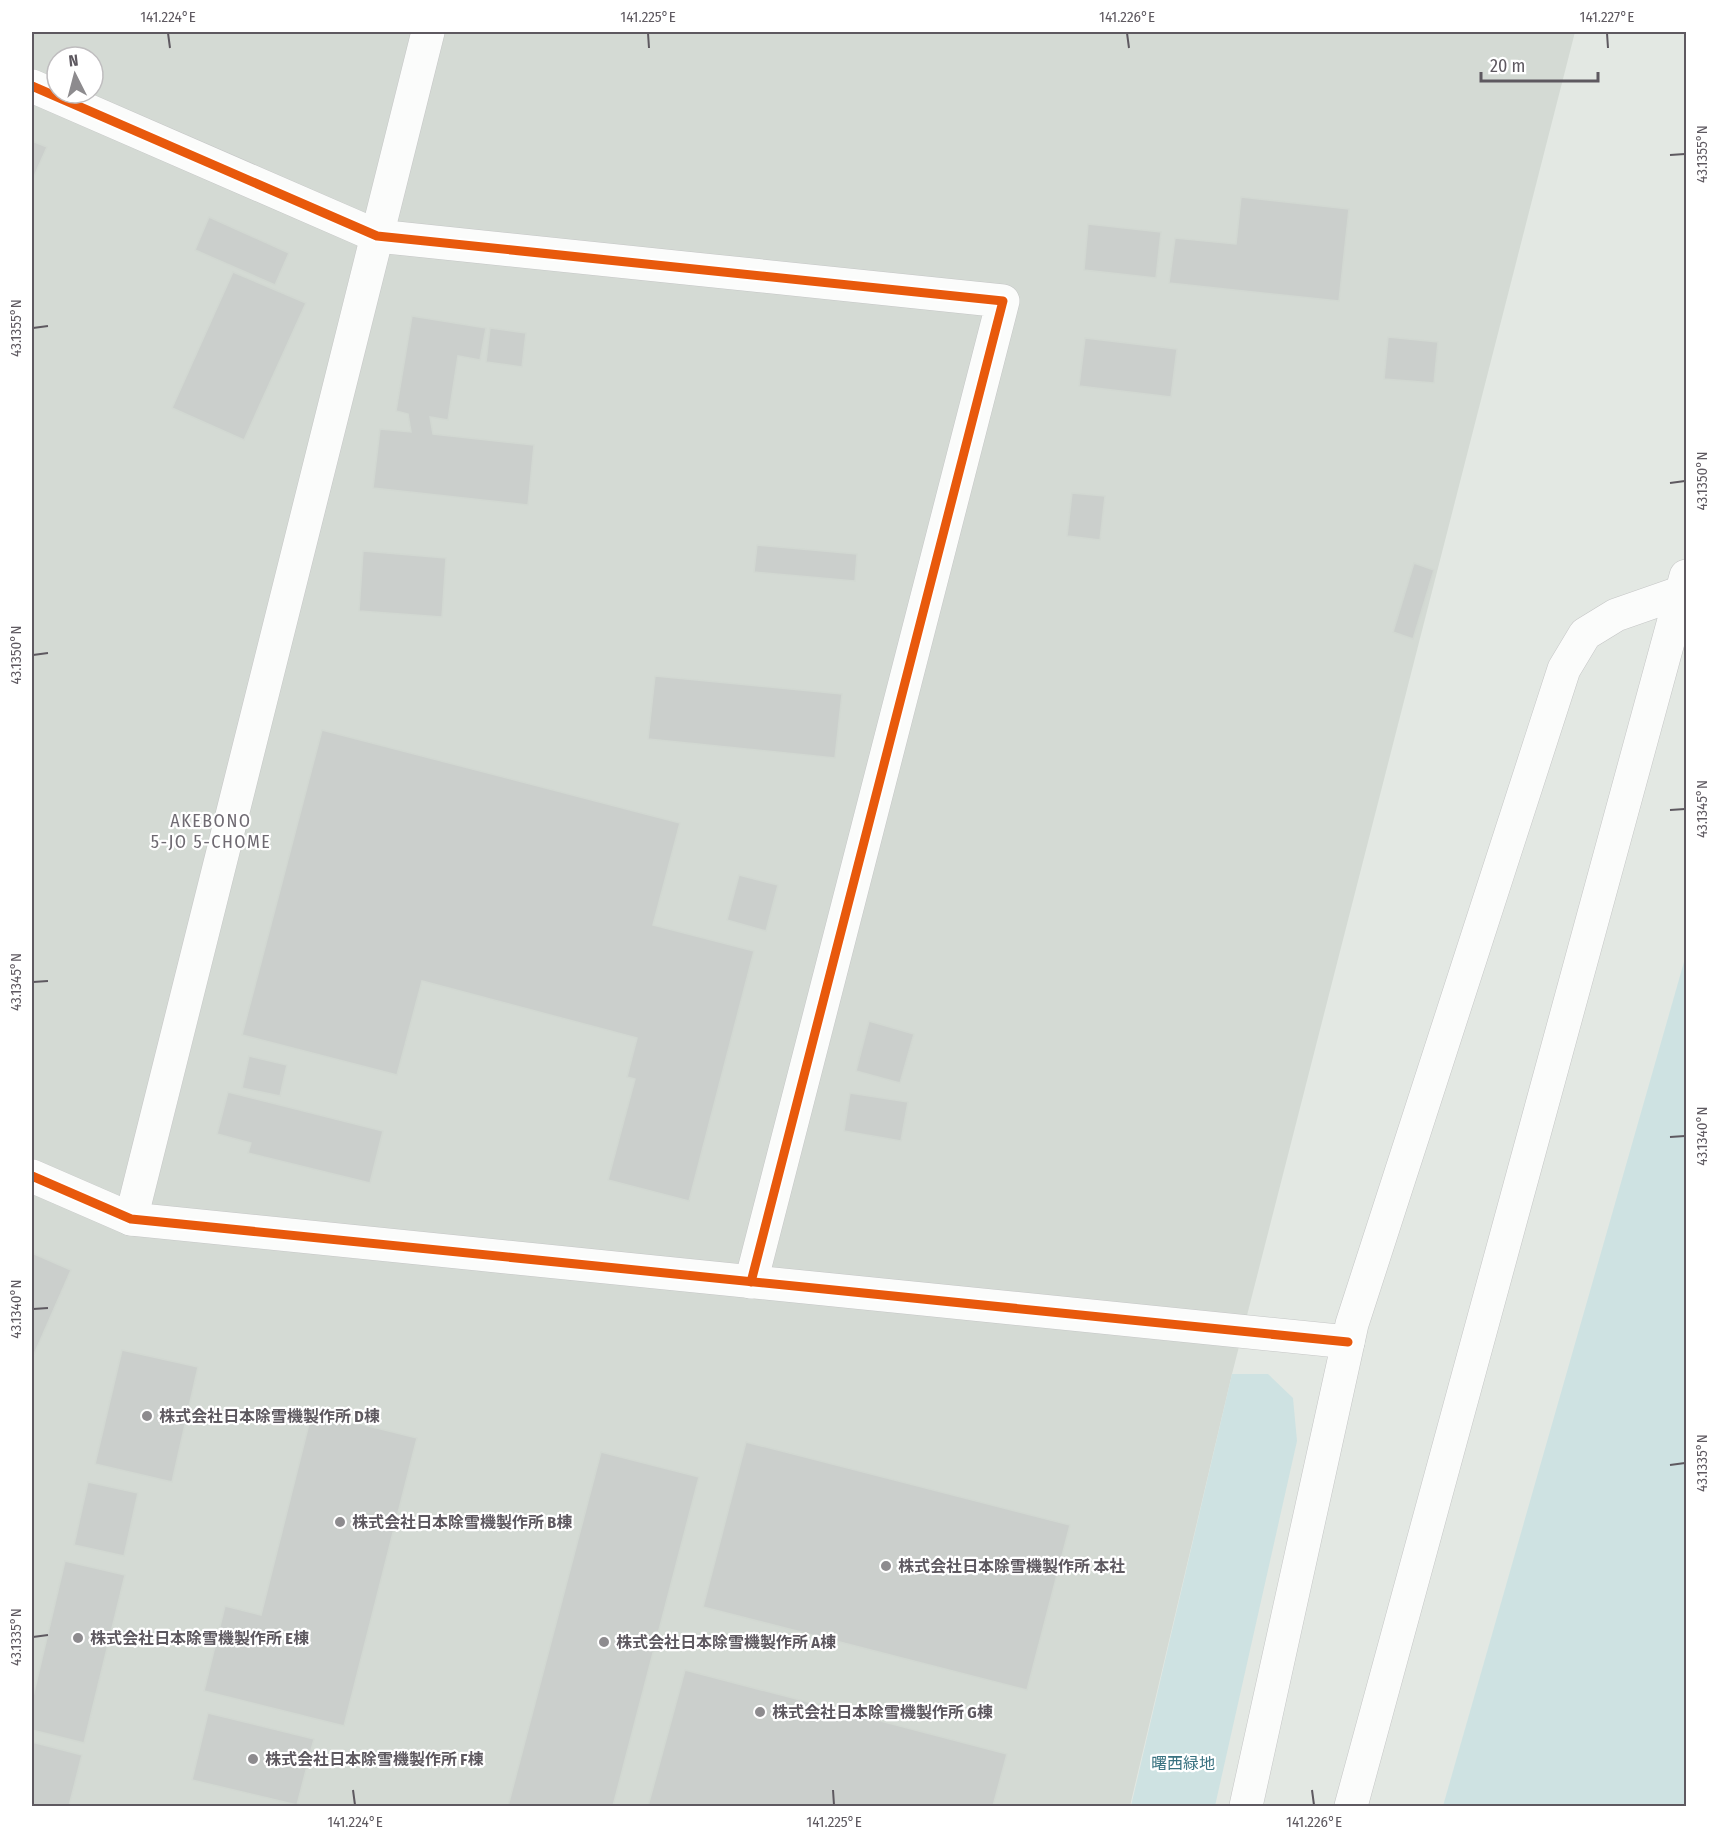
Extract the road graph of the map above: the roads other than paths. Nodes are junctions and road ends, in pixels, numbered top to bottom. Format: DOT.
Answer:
graph roads {
  1 [pos="428,32"];
  2 [pos="32,86"];
  3 [pos="377,236"];
  4 [pos="1684,584"];
  5 [pos="32,1176"];
  6 [pos="131,1219"];
  7 [pos="751,1282"];
  8 [pos="1348,1342"];
  9 [pos="1246,1806"];
  10 [pos="1350,1806"];
  1 -- 3 [label="street"];
  2 -- 3 [label="street"];
  3 -- 6 [label="street"];
  3 -- 7 [label="street"];
  4 -- 8 [label="street"];
  4 -- 10 [label="street"];
  5 -- 6 [label="street"];
  6 -- 7 [label="street"];
  7 -- 8 [label="street"];
  8 -- 9 [label="street"];
}
